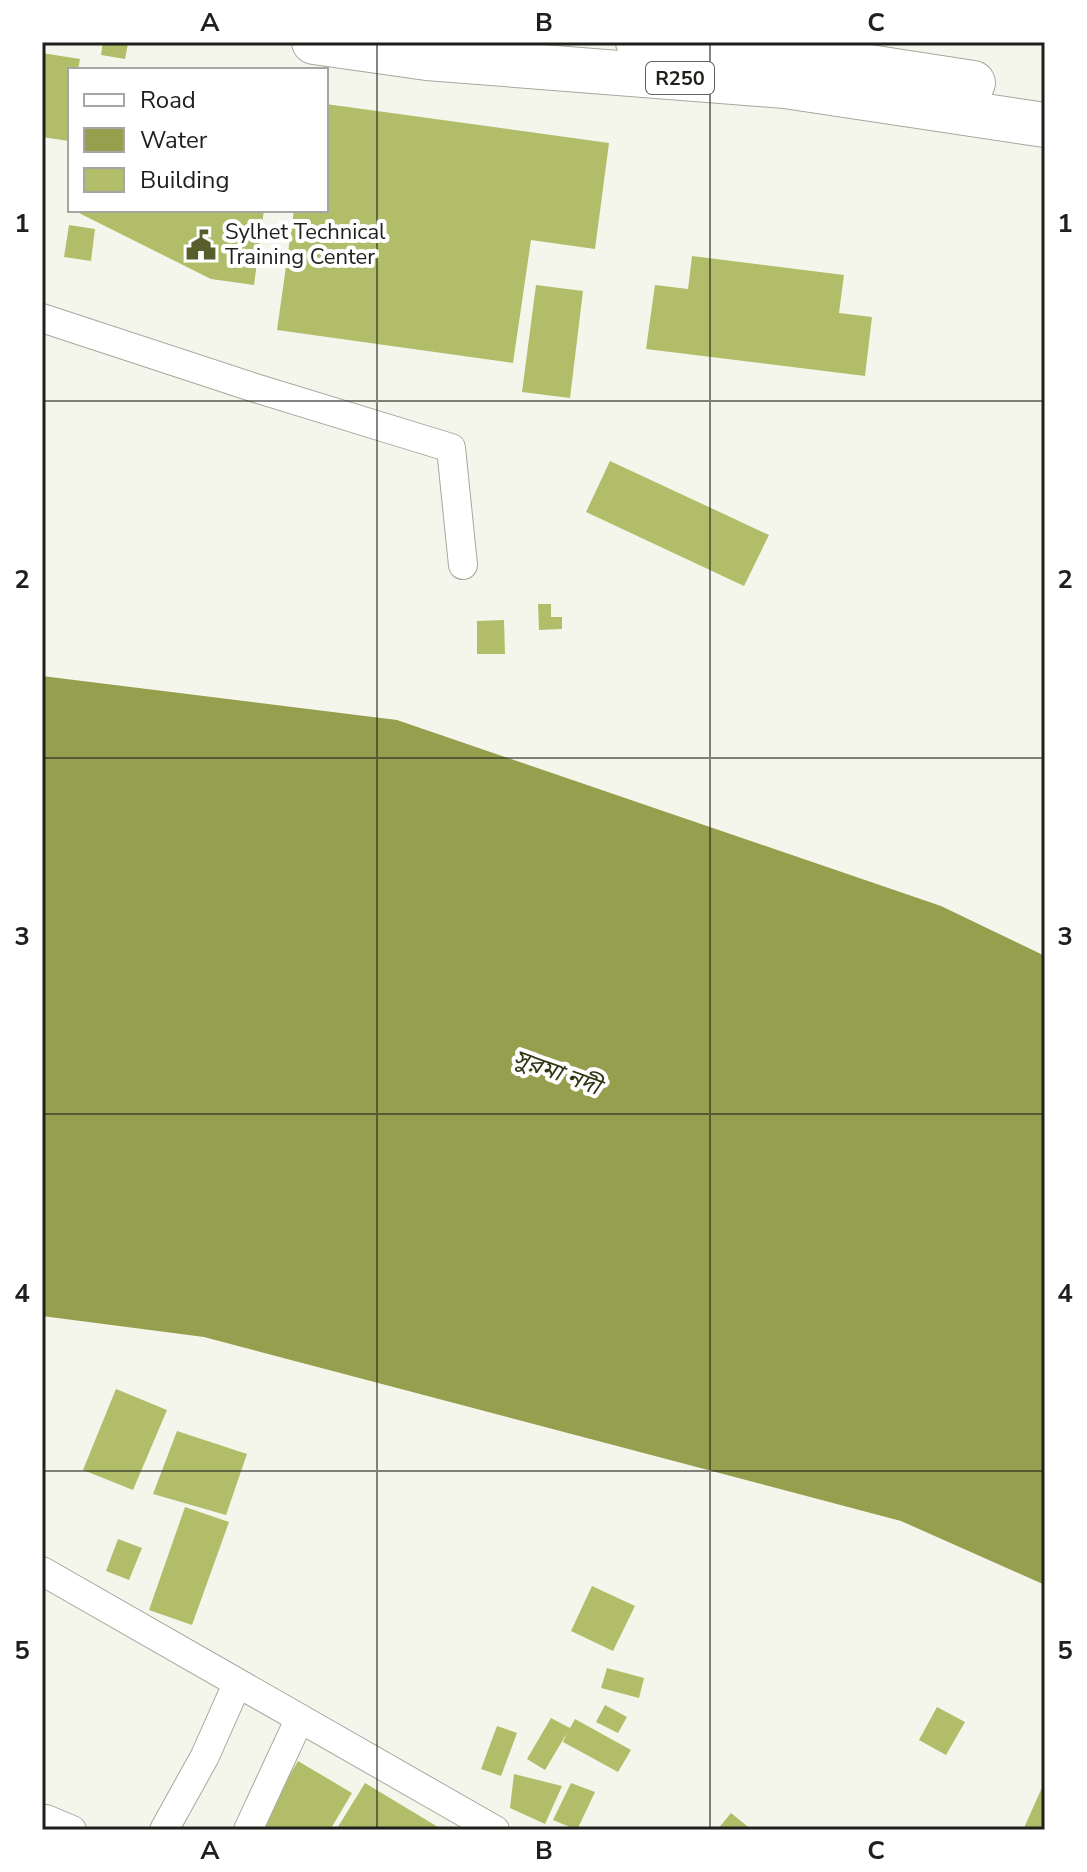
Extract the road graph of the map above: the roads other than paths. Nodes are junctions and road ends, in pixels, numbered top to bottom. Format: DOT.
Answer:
graph roads {
  1 [pos="314,42"];
  2 [pos="638,42"];
  3 [pos="360,45"];
  4 [pos="788,71"];
  5 [pos="1045,94"];
  6 [pos="1045,125"];
  7 [pos="42,318"];
  8 [pos="463,565"];
  9 [pos="42,1571"];
  10 [pos="237,1684"];
  11 [pos="299,1720"];
  12 [pos="46,1819"];
  13 [pos="72,1830"];
  14 [pos="164,1830"];
  15 [pos="248,1830"];
  16 [pos="495,1830"];
  1 -- 3 [label="main road, R250"];
  2 -- 4 [label="main road, R250"];
  3 -- 4 [label="main road, R250"];
  4 -- 5 [label="main road, R250"];
  4 -- 6 [label="main road, R250"];
  7 -- 8 [label="street"];
  9 -- 10 [label="street"];
  10 -- 11 [label="street"];
  10 -- 14 [label="street"];
  11 -- 15 [label="street"];
  11 -- 16 [label="street"];
  12 -- 13 [label="street"];
}
